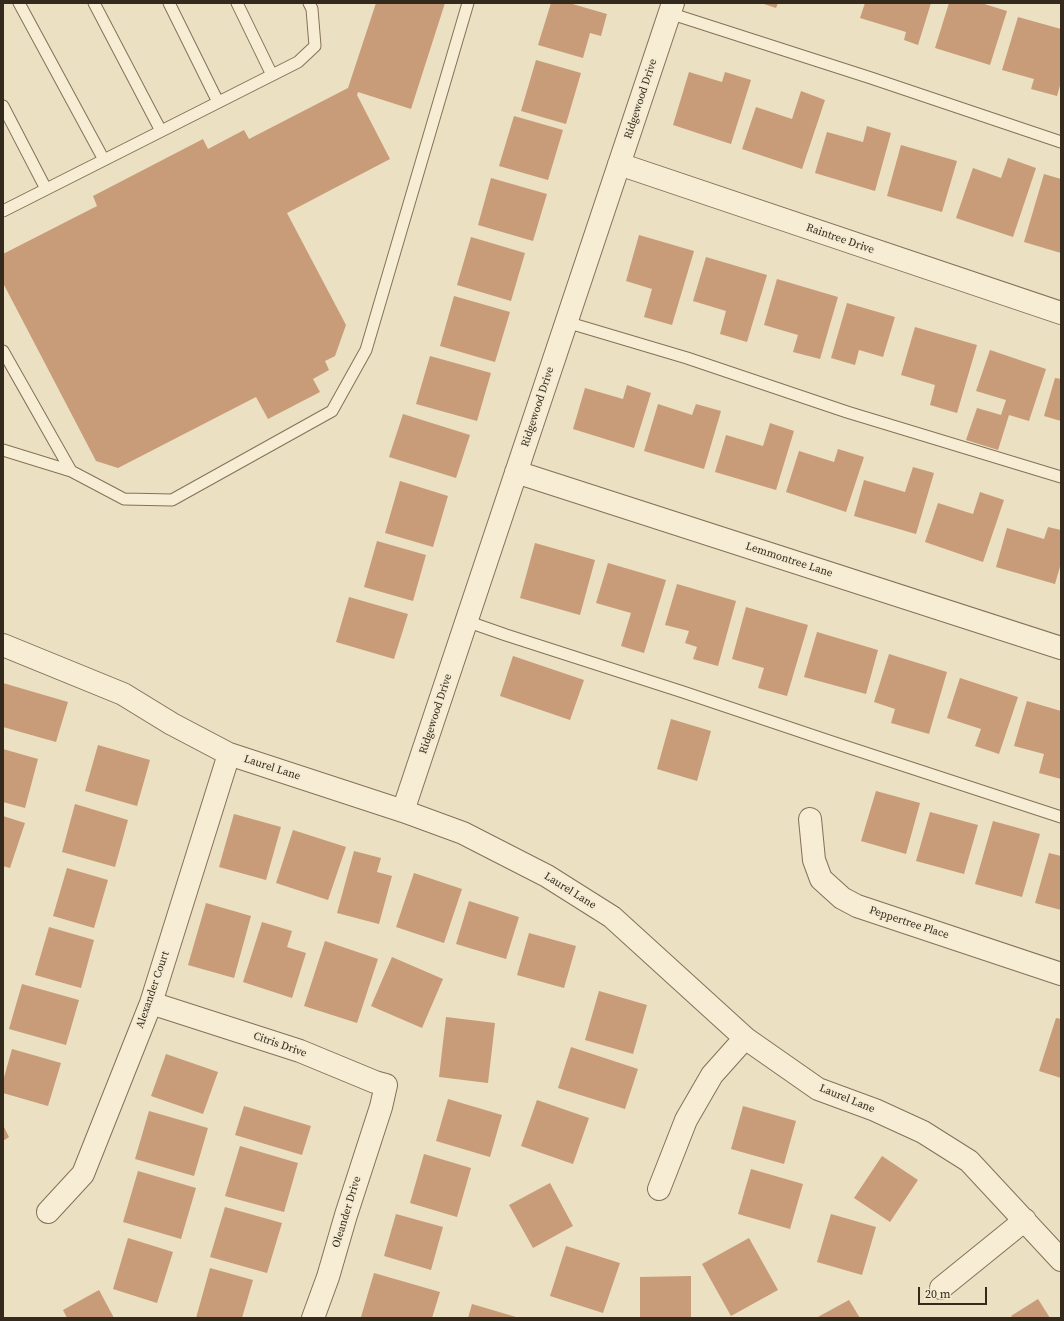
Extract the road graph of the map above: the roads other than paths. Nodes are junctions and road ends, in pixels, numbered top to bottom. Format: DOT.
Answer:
graph roads {
  1 [pos="19,3"];
  2 [pos="94,3"];
  3 [pos="168,3"];
  4 [pos="237,3"];
  5 [pos="468,3"];
  6 [pos="313,5"];
  7 [pos="671,8"];
  8 [pos="272,75"];
  9 [pos="218,102"];
  10 [pos="3,106"];
  11 [pos="161,131"];
  12 [pos="1061,142"];
  13 [pos="104,160"];
  14 [pos="619,164"];
  15 [pos="46,189"];
  16 [pos="3,211"];
  17 [pos="1061,313"];
  18 [pos="566,322"];
  19 [pos="3,351"];
  20 [pos="3,450"];
  21 [pos="71,471"];
  22 [pos="516,472"];
  23 [pos="1061,477"];
  24 [pos="466,621"];
  25 [pos="3,645"];
  26 [pos="1061,648"];
  27 [pos="229,754"];
  28 [pos="403,811"];
  29 [pos="1061,817"];
  30 [pos="810,820"];
  31 [pos="1061,974"];
  32 [pos="151,1003"];
  33 [pos="745,1038"];
  34 [pos="381,1107"];
  35 [pos="659,1189"];
  36 [pos="48,1212"];
  37 [pos="1025,1220"];
  38 [pos="1061,1260"];
  39 [pos="941,1288"];
  40 [pos="313,1318"];
  1 -- 13 [label="lane"];
  2 -- 11 [label="lane"];
  3 -- 9 [label="lane"];
  4 -- 8 [label="lane"];
  5 -- 21 [label="lane"];
  6 -- 8 [label="lane"];
  7 -- 12 [label="lane"];
  7 -- 14 [label="street, Ridgewood Drive"];
  8 -- 9 [label="lane"];
  9 -- 11 [label="lane"];
  10 -- 15 [label="lane"];
  11 -- 13 [label="lane"];
  13 -- 15 [label="lane"];
  14 -- 17 [label="street, Raintree Drive"];
  14 -- 18 [label="street, Ridgewood Drive"];
  15 -- 16 [label="lane"];
  18 -- 22 [label="street, Ridgewood Drive"];
  18 -- 23 [label="lane"];
  19 -- 21 [label="lane"];
  20 -- 21 [label="lane"];
  22 -- 24 [label="street, Ridgewood Drive"];
  22 -- 26 [label="street, Lemmontree Lane"];
  24 -- 28 [label="street, Ridgewood Drive"];
  24 -- 29 [label="lane"];
  25 -- 27 [label="street, Laurel Lane"];
  27 -- 28 [label="street, Laurel Lane"];
  27 -- 32 [label="street, Alexander Court"];
  28 -- 33 [label="street, Laurel Lane"];
  30 -- 31 [label="street, Peppertree Place"];
  32 -- 34 [label="street, Citris Drive"];
  32 -- 36 [label="street, Alexander Court"];
  33 -- 35 [label="street"];
  33 -- 37 [label="street, Laurel Lane"];
  34 -- 40 [label="street, Oleander Drive"];
  37 -- 38 [label="street, Laurel Lane"];
  37 -- 39 [label="street"];
}
